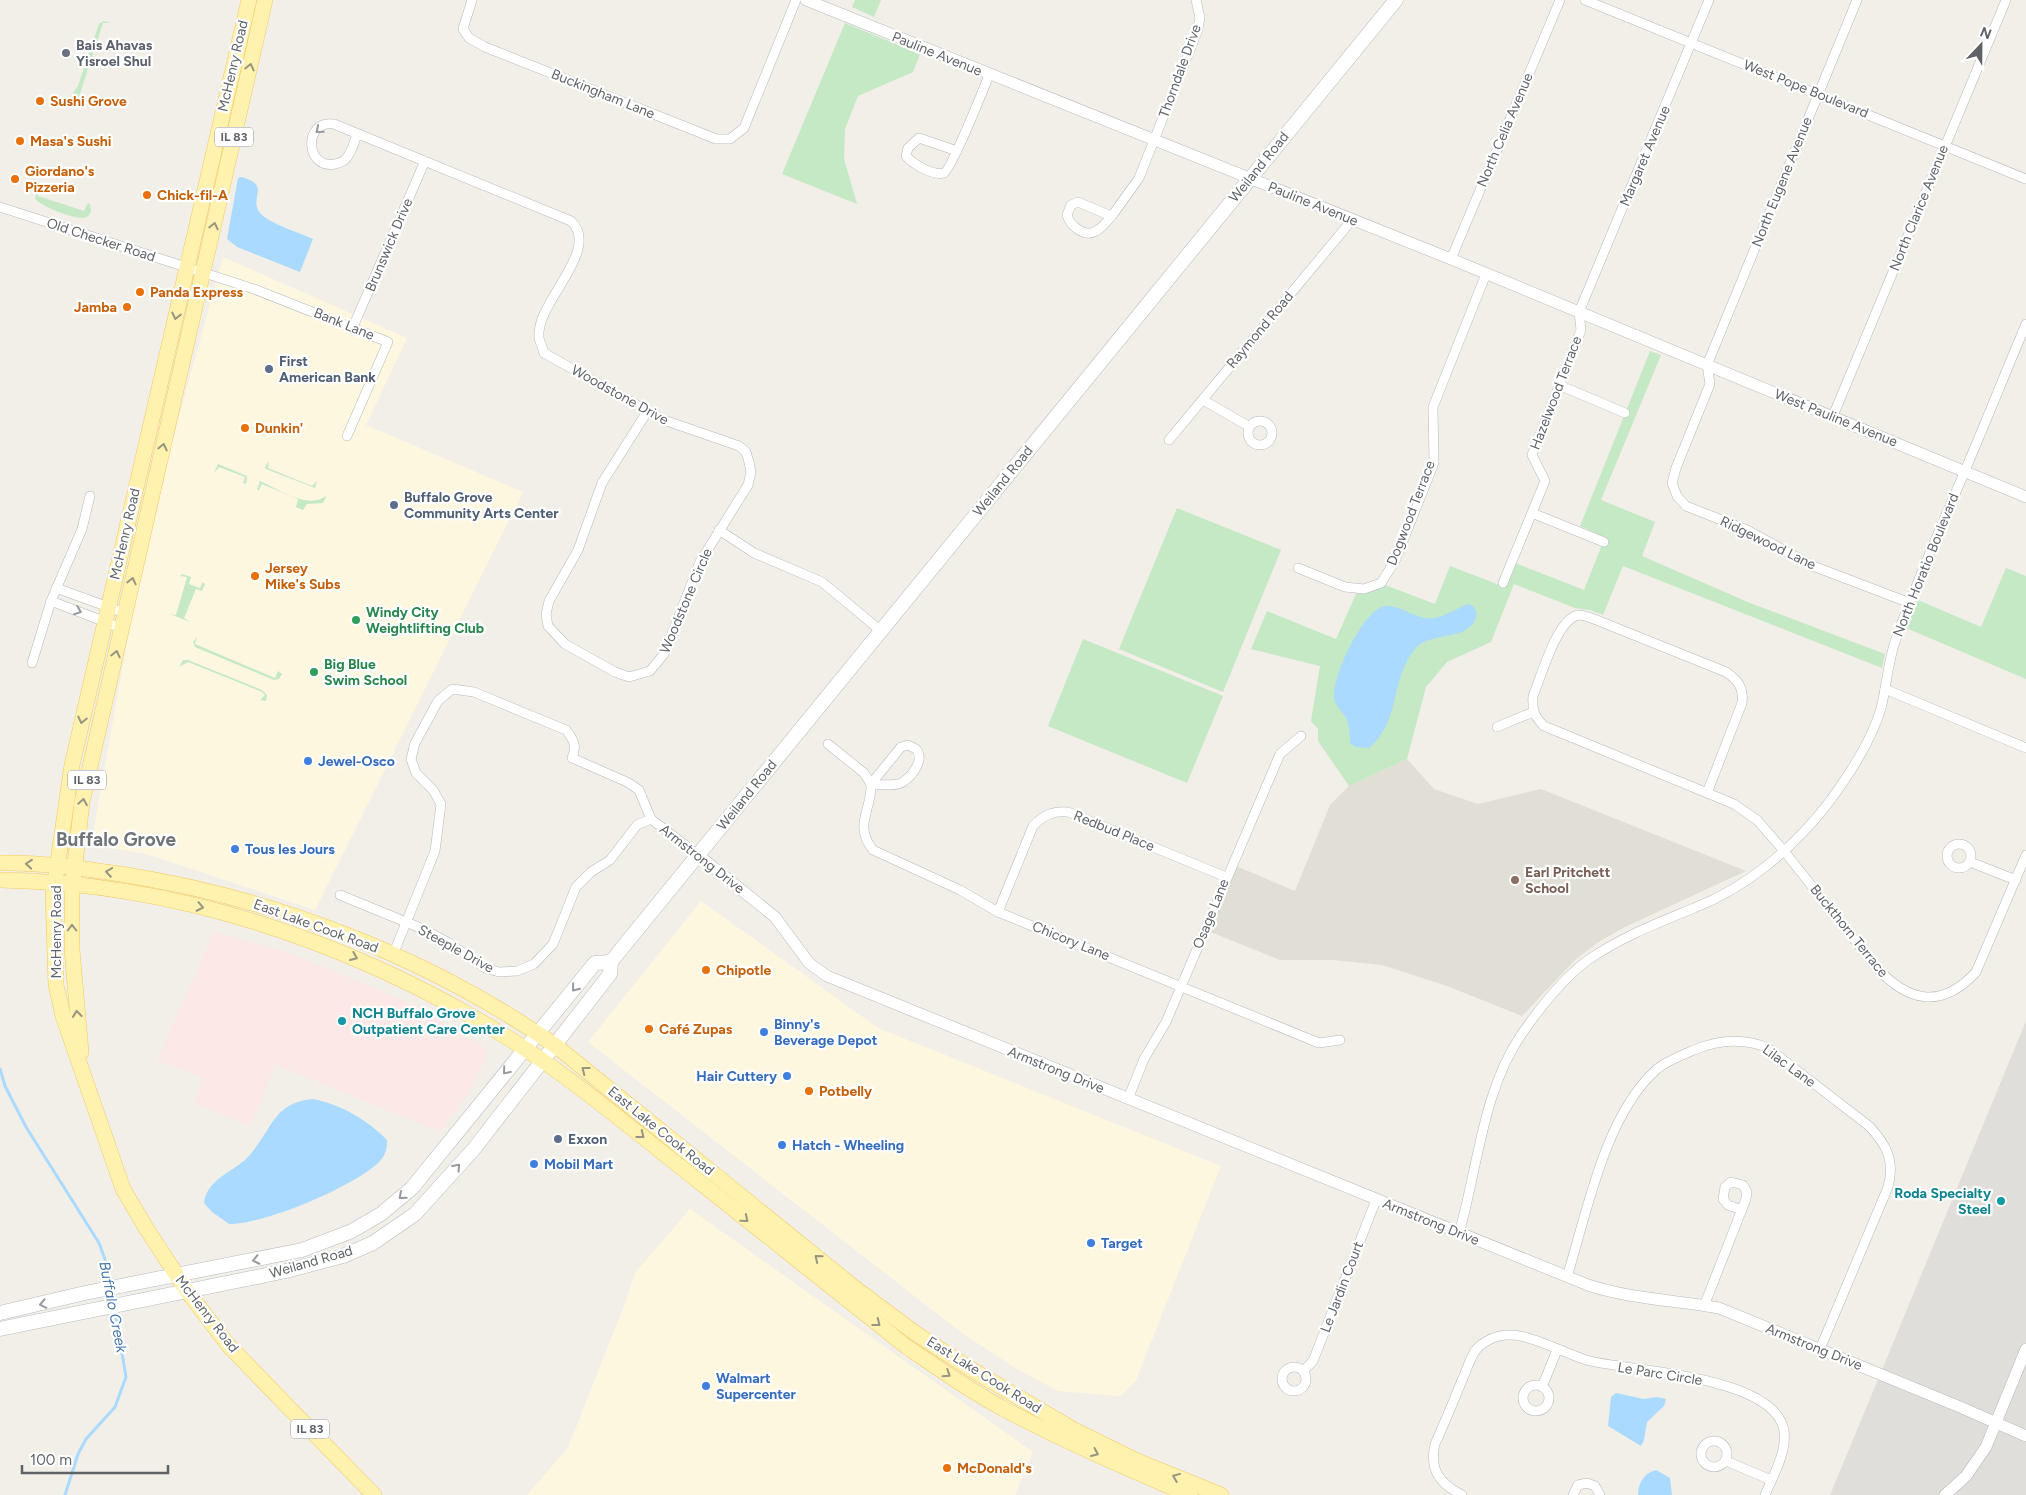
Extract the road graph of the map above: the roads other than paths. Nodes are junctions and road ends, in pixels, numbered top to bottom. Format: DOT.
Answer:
graph roads {
  1 [pos="249,0"];
  2 [pos="265,0"];
  3 [pos="472,0"];
  4 [pos="796,0"];
  5 [pos="806,0"];
  6 [pos="1196,0"];
  7 [pos="1396,0"];
  8 [pos="1560,0"];
  9 [pos="1585,0"];
  10 [pos="1710,0"];
  11 [pos="1857,0"];
  12 [pos="2006,0"];
  13 [pos="1692,42"];
  14 [pos="989,75"];
  15 [pos="1818,94"];
  16 [pos="357,134"];
  17 [pos="1154,141"];
  18 [pos="1945,145"];
  19 [pos="957,151"];
  20 [pos="424,163"];
  21 [pos="1249,178"];
  22 [pos="2026,179"];
  23 [pos="0,207"];
  24 [pos="1111,216"];
  25 [pos="1352,220"];
  26 [pos="1450,259"];
  27 [pos="187,268"];
  28 [pos="203,273"];
  29 [pos="1486,274"];
  30 [pos="1579,312"];
  31 [pos="2026,324"];
  32 [pos="353,327"];
  33 [pos="1707,365"];
  34 [pos="1559,385"];
  35 [pos="1203,400"];
  36 [pos="647,412"];
  37 [pos="1625,413"];
  38 [pos="1833,416"];
  39 [pos="1250,427"];
  40 [pos="347,436"];
  41 [pos="1169,440"];
  42 [pos="1965,471"];
  43 [pos="90,496"];
  44 [pos="2026,497"];
  45 [pos="1532,513"];
  46 [pos="719,530"];
  47 [pos="1604,542"];
  48 [pos="1298,568"];
  49 [pos="1503,583"];
  50 [pos="56,588"];
  51 [pos="51,601"];
  52 [pos="1910,603"];
  53 [pos="109,606"];
  54 [pos="125,613"];
  55 [pos="104,622"];
  56 [pos="121,628"];
  57 [pos="881,630"];
  58 [pos="32,662"];
  59 [pos="1885,689"];
  60 [pos="1533,712"];
  61 [pos="1497,727"];
  62 [pos="1301,736"];
  63 [pos="828,744"];
  64 [pos="2026,748"];
  65 [pos="872,784"];
  66 [pos="1707,793"];
  67 [pos="651,819"];
  68 [pos="1784,851"];
  69 [pos="698,855"];
  70 [pos="2026,855"];
  71 [pos="0,862"];
  72 [pos="1970,862"];
  73 [pos="57,865"];
  74 [pos="74,867"];
  75 [pos="1226,877"];
  76 [pos="0,880"];
  77 [pos="2016,880"];
  78 [pos="55,884"];
  79 [pos="72,885"];
  80 [pos="340,895"];
  81 [pos="998,912"];
  82 [pos="407,923"];
  83 [pos="393,954"];
  84 [pos="611,962"];
  85 [pos="1181,986"];
  86 [pos="538,1034"];
  87 [pos="1340,1040"];
  88 [pos="556,1046"];
  89 [pos="525,1050"];
  90 [pos="543,1062"];
  91 [pos="82,1071"];
  92 [pos="1128,1099"];
  93 [pos="1376,1200"];
  94 [pos="1742,1210"];
  95 [pos="1459,1233"];
  96 [pos="176,1274"];
  97 [pos="1566,1276"];
  98 [pos="187,1291"];
  99 [pos="1704,1306"];
  100 [pos="0,1313"];
  101 [pos="0,1329"];
  102 [pos="1820,1349"];
  103 [pos="2026,1349"];
  104 [pos="1557,1350"];
  105 [pos="1304,1371"];
  106 [pos="1542,1387"];
  107 [pos="1996,1422"];
  108 [pos="2026,1436"];
  109 [pos="1726,1460"];
  110 [pos="1771,1480"];
  111 [pos="374,1495"];
  112 [pos="1190,1495"];
  113 [pos="1221,1495"];
  114 [pos="1462,1495"];
  115 [pos="1573,1495"];
  116 [pos="1600,1495"];
  117 [pos="1765,1495"];
  118 [pos="1945,1495"];
  1 -- 27 [label="main road, McHenry Road / IL 83"];
  28 -- 2 [label="main road, McHenry Road / IL 83, one-way"];
  3 -- 4 [label="street, Buckingham Lane"];
  5 -- 14 [label="street, Pauline Avenue"];
  6 -- 17 [label="street, Thorndale Drive"];
  7 -- 21 [label="main road, Weiland Road"];
  8 -- 26 [label="street, North Celia Avenue"];
  9 -- 13 [label="street, West Pope Boulevard"];
  10 -- 13 [label="street, Margaret Avenue"];
  11 -- 15 [label="street, North Eugene Avenue"];
  12 -- 18 [label="street, North Clarice Avenue"];
  13 -- 15 [label="street, West Pope Boulevard"];
  13 -- 30 [label="street, Margaret Avenue"];
  14 -- 17 [label="street, Pauline Avenue"];
  14 -- 19 [label="street"];
  15 -- 18 [label="street, West Pope Boulevard"];
  15 -- 33 [label="street, North Eugene Avenue"];
  16 -- 16 [label="street, one-way"];
  16 -- 20 [label="street"];
  17 -- 21 [label="street, Pauline Avenue"];
  17 -- 24 [label="street, Thorndale Drive"];
  18 -- 22 [label="street, West Pope Boulevard"];
  18 -- 38 [label="street, North Clarice Avenue"];
  19 -- 19 [label="street"];
  20 -- 32 [label="street, Brunswick Drive"];
  20 -- 36 [label="street, Woodstone Drive"];
  21 -- 25 [label="street, Pauline Avenue"];
  21 -- 57 [label="main road, Weiland Road"];
  23 -- 27 [label="street, Old Checker Road"];
  24 -- 24 [label="street, Thorndale Drive"];
  25 -- 26 [label="street, Pauline Avenue"];
  25 -- 35 [label="street, Raymond Road"];
  26 -- 29 [label="street, Pauline Avenue"];
  27 -- 28 [label="street, Old Checker Road"];
  27 -- 53 [label="main road, McHenry Road / IL 83, one-way"];
  28 -- 32 [label="street, Bank Lane"];
  54 -- 28 [label="main road, McHenry Road / IL 83, one-way"];
  29 -- 30 [label="street, Pauline Avenue"];
  29 -- 48 [label="street, Dogwood Terrace"];
  30 -- 33 [label="street, Pauline Avenue"];
  30 -- 34 [label="street, Hazelwood Terrace"];
  31 -- 42 [label="street, North Horatio Boulevard"];
  32 -- 40 [label="street, Bank Lane"];
  33 -- 38 [label="street, West Pauline Avenue"];
  33 -- 52 [label="street, Ridgewood Lane"];
  34 -- 37 [label="street"];
  34 -- 45 [label="street, Hazelwood Terrace"];
  35 -- 39 [label="street"];
  35 -- 41 [label="street, Raymond Road"];
  36 -- 46 [label="street, Woodstone Drive"];
  36 -- 46 [label="street, Woodstone Circle"];
  38 -- 42 [label="street, West Pauline Avenue"];
  42 -- 44 [label="street"];
  42 -- 52 [label="street, North Horatio Boulevard"];
  43 -- 50 [label="street"];
  45 -- 47 [label="street"];
  45 -- 49 [label="street, Hazelwood Terrace"];
  46 -- 57 [label="street"];
  50 -- 51 [label="street"];
  50 -- 53 [label="street"];
  51 -- 55 [label="street, one-way"];
  51 -- 58 [label="street"];
  52 -- 59 [label="street, North Horatio Boulevard"];
  53 -- 54 [label="street"];
  53 -- 55 [label="main road, McHenry Road / IL 83"];
  54 -- 56 [label="main road, McHenry Road / IL 83"];
  55 -- 56 [label="street"];
  55 -- 73 [label="main road, McHenry Road / IL 83, one-way"];
  74 -- 56 [label="main road, McHenry Road / IL 83, one-way"];
  57 -- 69 [label="main road, Weiland Road"];
  59 -- 64 [label="street"];
  59 -- 68 [label="street, North Horatio Boulevard"];
  60 -- 61 [label="street"];
  60 -- 66 [label="street, Buckthorn Terrace"];
  60 -- 66 [label="street"];
  62 -- 75 [label="street, Osage Lane"];
  63 -- 65 [label="street"];
  65 -- 65 [label="street, Chicory Lane"];
  65 -- 81 [label="street, Chicory Lane"];
  66 -- 68 [label="street, Buckthorn Terrace"];
  67 -- 69 [label="street, Armstrong Drive"];
  67 -- 82 [label="street, Steeple Drive"];
  67 -- 82 [label="street, Armstrong Drive"];
  68 -- 77 [label="street, Buckthorn Terrace"];
  68 -- 95 [label="street, North Horatio Boulevard"];
  69 -- 84 [label="main road, Weiland Road"];
  69 -- 92 [label="street, Armstrong Drive"];
  70 -- 77 [label="street, Buckthorn Terrace"];
  73 -- 71 [label="main road, East Lake Cook Road, one-way"];
  72 -- 77 [label="street"];
  73 -- 74 [label="main road, East Lake Cook Road"];
  73 -- 78 [label="main road, McHenry Road / IL 83"];
  74 -- 79 [label="main road, McHenry Road / IL 83"];
  83 -- 74 [label="main road, East Lake Cook Road, one-way"];
  75 -- 81 [label="street, Redbud Place"];
  75 -- 85 [label="street, Osage Lane"];
  76 -- 78 [label="main road, East Lake Cook Road"];
  78 -- 79 [label="main road, East Lake Cook Road"];
  78 -- 91 [label="main road, McHenry Road / IL 83"];
  79 -- 89 [label="main road, East Lake Cook Road, one-way"];
  91 -- 79 [label="main road, McHenry Road / IL 83, one-way"];
  80 -- 82 [label="street, Steeple Drive"];
  81 -- 85 [label="street, Chicory Lane"];
  82 -- 83 [label="street, Armstrong Drive"];
  83 -- 86 [label="main road, East Lake Cook Road"];
  84 -- 86 [label="main road, Weiland Road, one-way"];
  84 -- 88 [label="main road, Weiland Road"];
  85 -- 87 [label="street, Chicory Lane"];
  85 -- 92 [label="street, Osage Lane"];
  86 -- 88 [label="main road, East Lake Cook Road"];
  86 -- 89 [label="main road, Weiland Road"];
  88 -- 90 [label="main road, Weiland Road"];
  113 -- 88 [label="main road, East Lake Cook Road, one-way"];
  89 -- 90 [label="main road, East Lake Cook Road"];
  89 -- 96 [label="main road, Weiland Road, one-way"];
  98 -- 90 [label="main road, Weiland Road, one-way"];
  90 -- 112 [label="main road, East Lake Cook Road, one-way"];
  91 -- 96 [label="main road, McHenry Road / IL 83"];
  92 -- 93 [label="street, Armstrong Drive"];
  93 -- 95 [label="street, Armstrong Drive"];
  93 -- 105 [label="street, Le Jardin Court"];
  94 -- 99 [label="street"];
  95 -- 97 [label="street, Armstrong Drive"];
  96 -- 98 [label="main road, McHenry Road / IL 83"];
  96 -- 100 [label="main road, Weiland Road, one-way"];
  97 -- 99 [label="street, Armstrong Drive"];
  97 -- 102 [label="street, Lilac Lane"];
  98 -- 101 [label="main road, Weiland Road"];
  98 -- 111 [label="main road, McHenry Road / IL 83"];
  99 -- 102 [label="street, Armstrong Drive"];
  102 -- 107 [label="street, Armstrong Drive"];
  103 -- 107 [label="street"];
  104 -- 106 [label="street"];
  104 -- 110 [label="street, Le Parc Circle"];
  104 -- 114 [label="street, Le Parc Circle"];
  107 -- 108 [label="street, Armstrong Drive"];
  107 -- 118 [label="street"];
  109 -- 110 [label="street"];
  110 -- 117 [label="street, Le Parc Circle"];
  115 -- 116 [label="street"];
}
